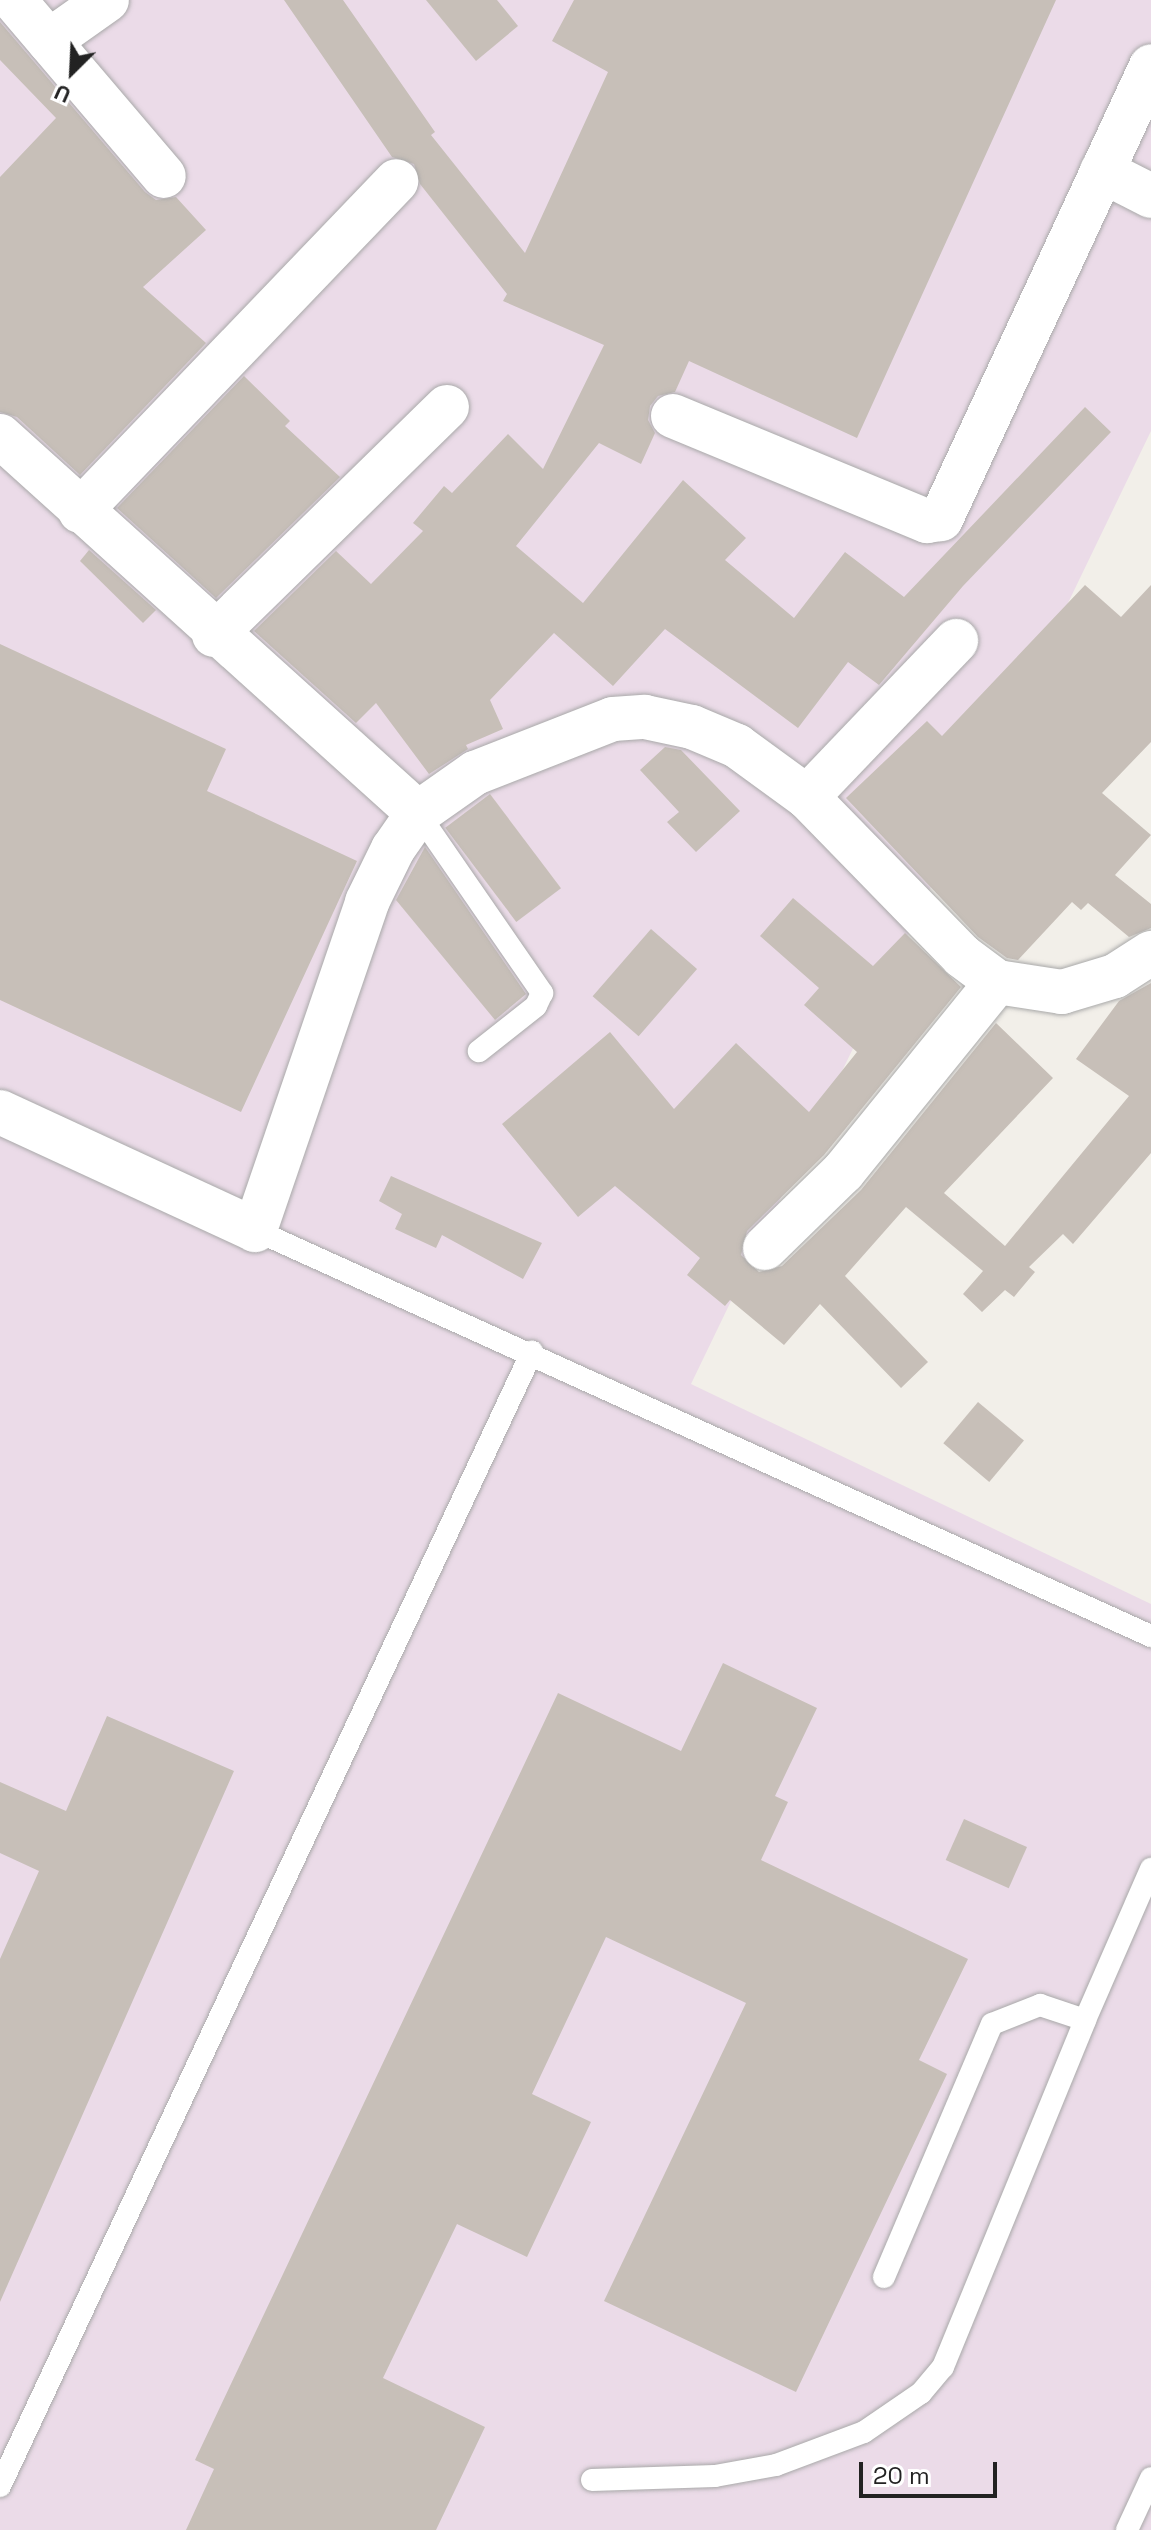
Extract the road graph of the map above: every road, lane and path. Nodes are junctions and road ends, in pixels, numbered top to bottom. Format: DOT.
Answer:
graph roads {
  1 [pos="14,0"];
  2 [pos="107,0"];
  3 [pos="49,41"];
  4 [pos="1151,66"];
  5 [pos="1102,171"];
  6 [pos="164,176"];
  7 [pos="396,181"];
  8 [pos="1151,196"];
  9 [pos="447,407"];
  10 [pos="673,416"];
  11 [pos="0,436"];
  12 [pos="80,511"];
  13 [pos="214,635"];
  14 [pos="956,641"];
  15 [pos="807,797"];
  16 [pos="418,813"];
  17 [pos="1151,953"];
  18 [pos="997,982"];
  19 [pos="479,1051"];
  20 [pos="0,1112"];
  21 [pos="255,1230"];
  22 [pos="765,1248"];
  23 [pos="532,1352"];
  24 [pos="1151,1636"];
  25 [pos="1151,1869"];
  26 [pos="1085,2020"];
  27 [pos="884,2277"];
  28 [pos="1151,2478"];
  29 [pos="592,2480"];
  30 [pos="0,2486"];
  31 [pos="1127,2530"];
  1 -- 3 [label="street"];
  2 -- 3 [label="street"];
  3 -- 6 [label="street"];
  4 -- 5 [label="street"];
  5 -- 8 [label="street"];
  5 -- 10 [label="street"];
  7 -- 12 [label="street"];
  9 -- 13 [label="street"];
  11 -- 12 [label="street"];
  12 -- 13 [label="street"];
  13 -- 16 [label="street"];
  14 -- 15 [label="street"];
  15 -- 16 [label="street"];
  15 -- 18 [label="street"];
  16 -- 19 [label="lane"];
  16 -- 21 [label="street"];
  17 -- 18 [label="street"];
  18 -- 22 [label="street"];
  20 -- 21 [label="street"];
  21 -- 23 [label="lane"];
  23 -- 24 [label="lane"];
  23 -- 30 [label="lane"];
  25 -- 26 [label="lane"];
  26 -- 27 [label="lane"];
  26 -- 29 [label="lane"];
  28 -- 31 [label="lane"];
}
